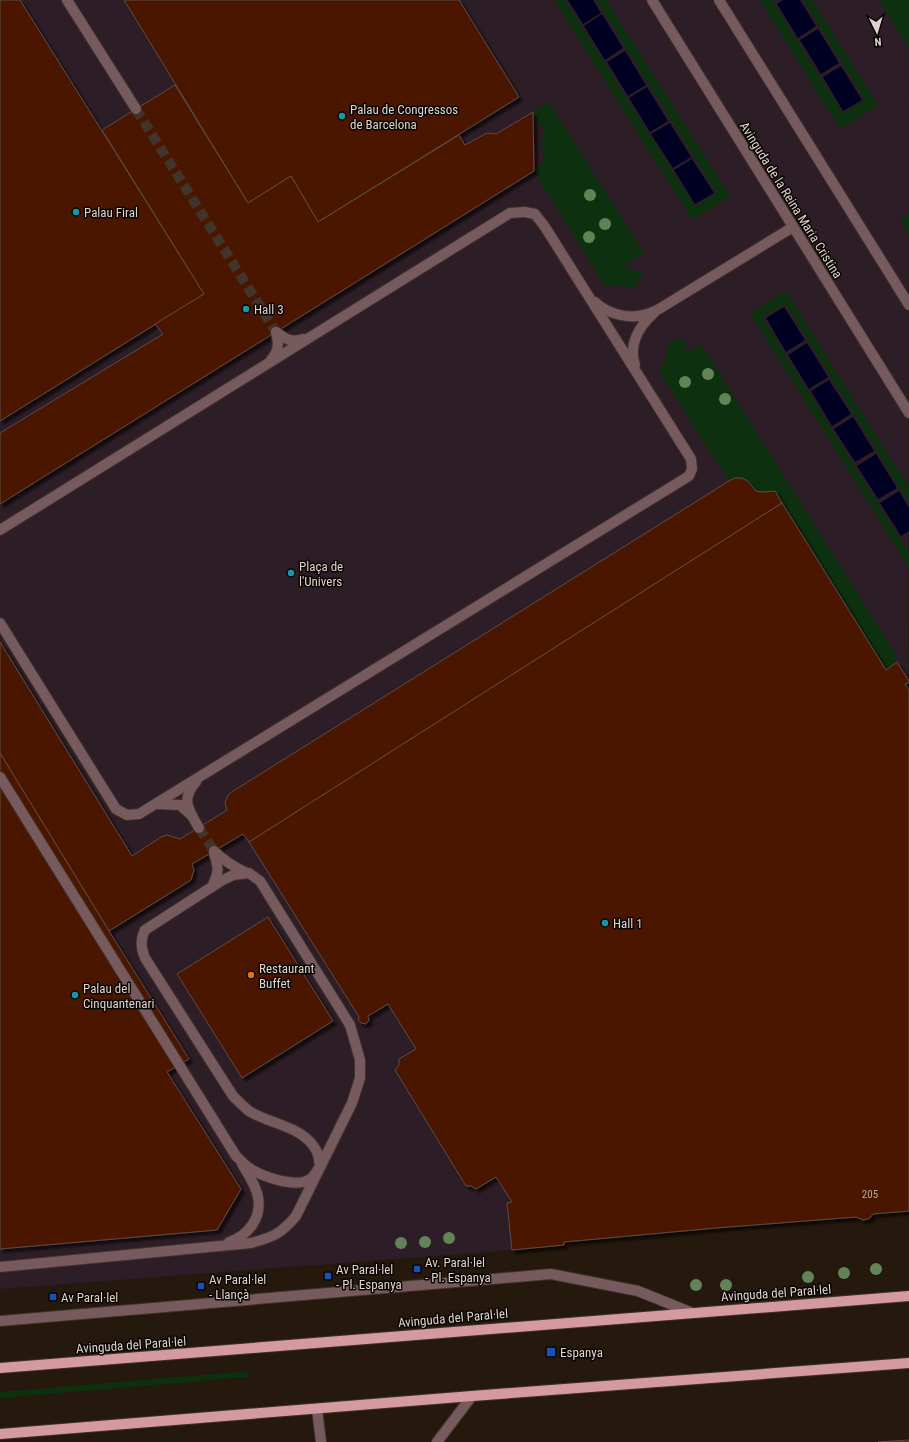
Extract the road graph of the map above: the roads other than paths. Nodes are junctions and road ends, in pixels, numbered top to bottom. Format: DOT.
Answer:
graph roads {
  1 [pos="67,0"];
  2 [pos="652,0"];
  3 [pos="719,0"];
  4 [pos="136,109"];
  5 [pos="793,227"];
  6 [pos="586,293"];
  7 [pos="909,305"];
  8 [pos="659,309"];
  9 [pos="309,338"];
  10 [pos="268,363"];
  11 [pos="639,376"];
  12 [pos="909,414"];
  13 [pos="0,530"];
  14 [pos="0,623"];
  15 [pos="202,775"];
  16 [pos="0,778"];
  17 [pos="156,804"];
  18 [pos="192,816"];
  19 [pos="199,828"];
  20 [pos="249,874"];
  21 [pos="212,887"];
  22 [pos="236,1156"];
  23 [pos="320,1167"];
  24 [pos="218,1247"];
  25 [pos="0,1267"];
  26 [pos="909,1296"];
  27 [pos="690,1312"];
  28 [pos="0,1321"];
  29 [pos="909,1363"];
  30 [pos="0,1368"];
  31 [pos="472,1396"];
  32 [pos="317,1409"];
  33 [pos="0,1434"];
  34 [pos="321,1442"];
  35 [pos="438,1442"];
  1 -- 4 [label="street"];
  2 -- 5 [label="street, Avinguda de la Reina Maria Cristina"];
  3 -- 7 [label="street"];
  5 -- 8 [label="street"];
  5 -- 12 [label="street, Avinguda de la Reina Maria Cristina"];
  6 -- 8 [label="street"];
  6 -- 9 [label="street"];
  6 -- 11 [label="street"];
  8 -- 11 [label="street"];
  9 -- 10 [label="street"];
  9 -- 10 [label="street"];
  10 -- 13 [label="street"];
  11 -- 15 [label="street"];
  14 -- 17 [label="street"];
  15 -- 17 [label="street"];
  15 -- 18 [label="street"];
  16 -- 22 [label="street"];
  17 -- 18 [label="street"];
  18 -- 19 [label="street"];
  20 -- 21 [label="street"];
  20 -- 21 [label="street"];
  20 -- 23 [label="street"];
  21 -- 23 [label="street"];
  22 -- 23 [label="street"];
  22 -- 24 [label="street"];
  23 -- 24 [label="street"];
  24 -- 25 [label="street"];
  26 -- 27 [label="main road, Avinguda del Paral·lel"];
  27 -- 28 [label="street"];
  27 -- 30 [label="main road, Avinguda del Paral·lel"];
  29 -- 31 [label="main road"];
  31 -- 32 [label="main road"];
  31 -- 35 [label="street"];
  32 -- 33 [label="main road"];
  32 -- 34 [label="street"];
}
